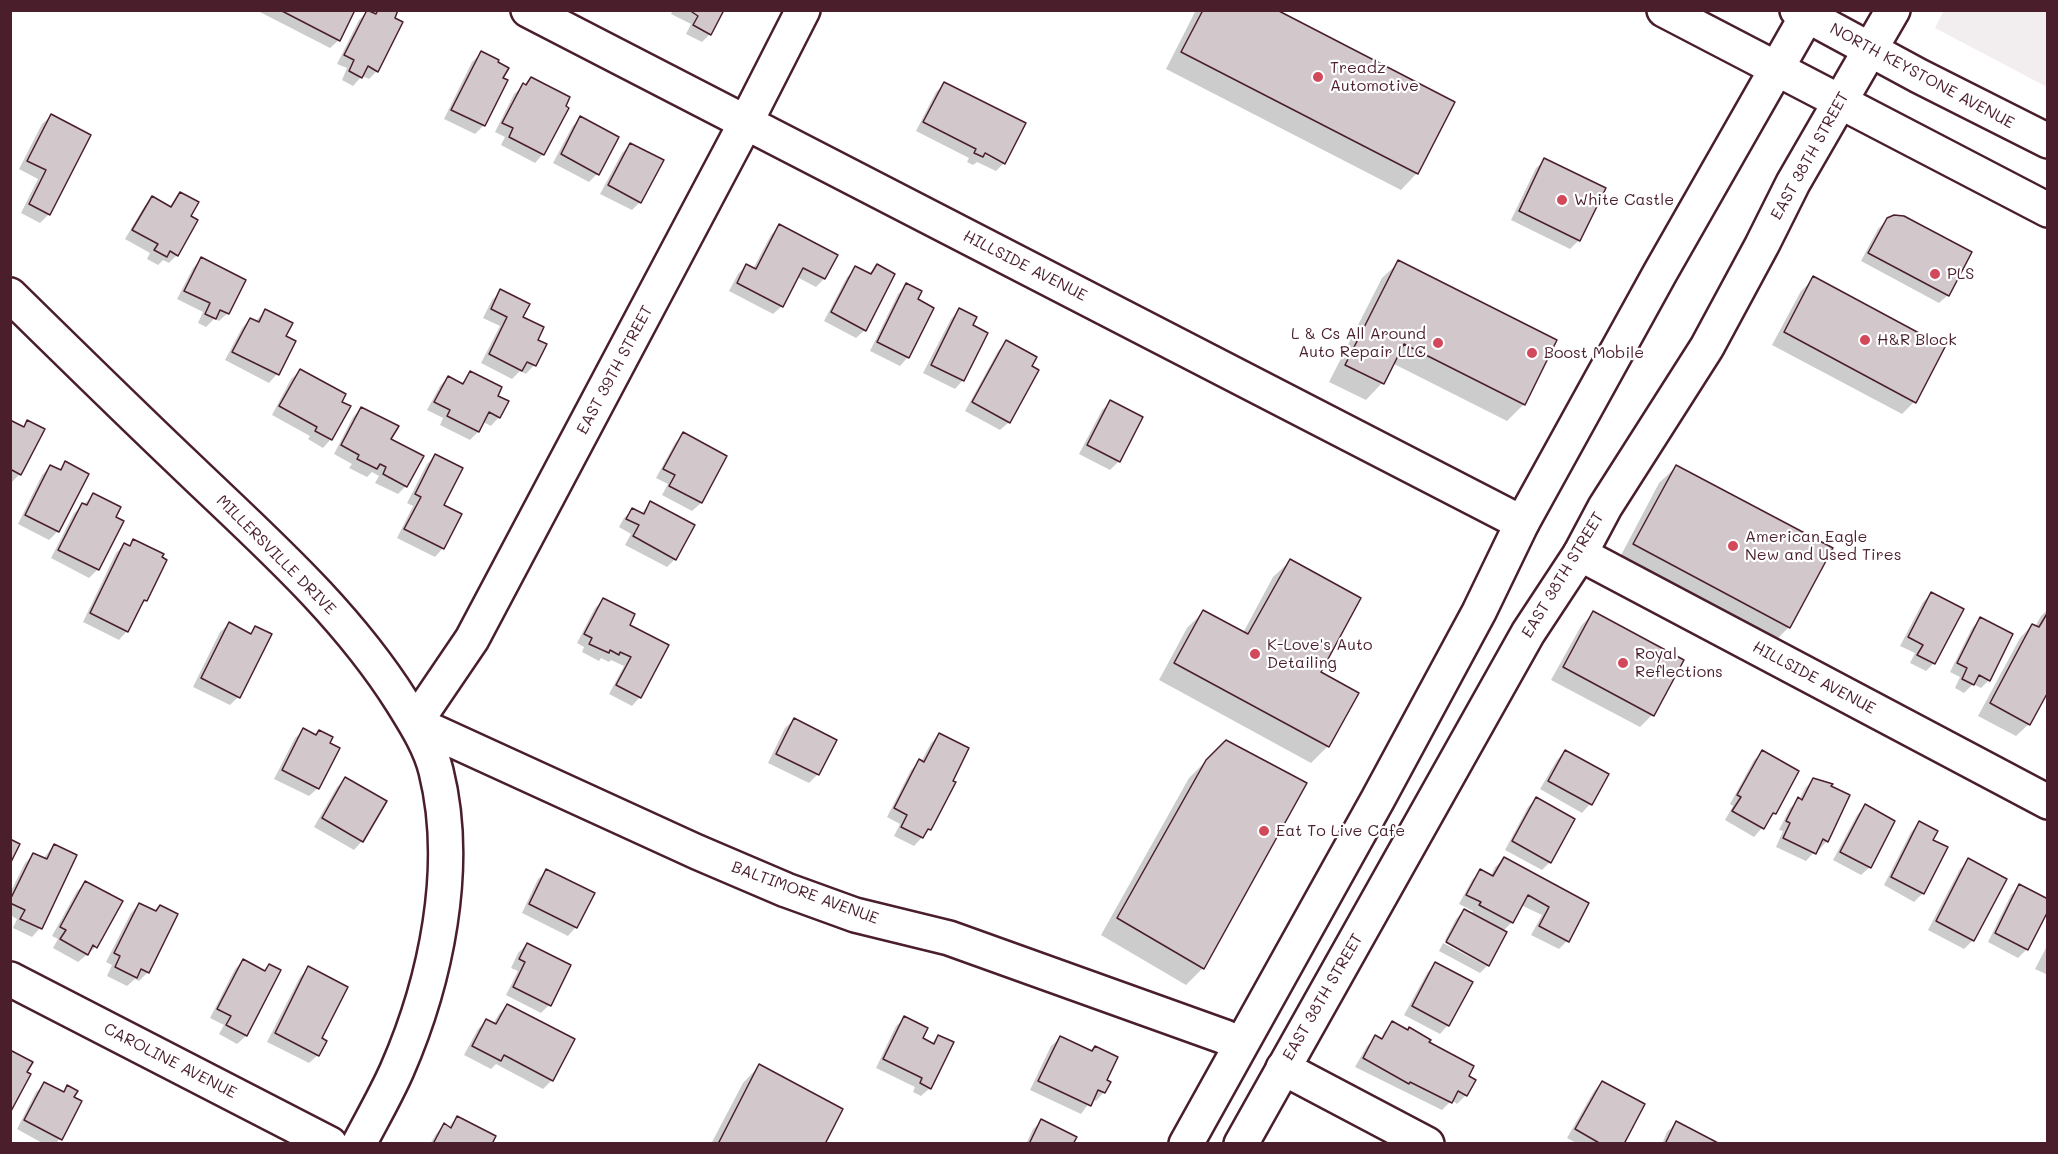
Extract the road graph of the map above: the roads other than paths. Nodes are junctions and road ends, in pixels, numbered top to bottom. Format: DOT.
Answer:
graph roads {
  1 [pos="528,10"];
  2 [pos="803,10"];
  3 [pos="1664,10"];
  4 [pos="1893,10"];
  5 [pos="1805,12"];
  6 [pos="1869,49"];
  7 [pos="1777,69"];
  8 [pos="1840,102"];
  9 [pos="746,122"];
  10 [pos="2048,141"];
  11 [pos="2048,210"];
  12 [pos="10,295"];
  13 [pos="1522,523"];
  14 [pos="1580,554"];
  15 [pos="415,723"];
  16 [pos="2048,802"];
  17 [pos="10,979"];
  18 [pos="1239,1046"];
  19 [pos="1283,1068"];
  20 [pos="330,1143"];
  21 [pos="359,1143"];
  22 [pos="1186,1143"];
  23 [pos="1241,1143"];
  24 [pos="1427,1143"];
  1 -- 9 [label="street, HILLSIDE AVENUE"];
  2 -- 9 [label="street, EAST 39TH STREET"];
  3 -- 7 [label="street"];
  4 -- 6 [label="street, EAST 38TH STREET"];
  5 -- 6 [label="street, NORTH KEYSTONE AVENUE"];
  5 -- 7 [label="street"];
  6 -- 8 [label="street, EAST 38TH STREET"];
  6 -- 10 [label="street, NORTH KEYSTONE AVENUE"];
  7 -- 8 [label="street"];
  7 -- 13 [label="street"];
  8 -- 11 [label="street"];
  8 -- 14 [label="street, EAST 38TH STREET"];
  9 -- 13 [label="street, HILLSIDE AVENUE"];
  9 -- 15 [label="street, EAST 39TH STREET"];
  12 -- 15 [label="street, MILLERSVILLE DRIVE"];
  13 -- 18 [label="street"];
  14 -- 16 [label="street, HILLSIDE AVENUE"];
  14 -- 19 [label="street, EAST 38TH STREET"];
  15 -- 18 [label="street, BALTIMORE AVENUE"];
  15 -- 21 [label="street, MILLERSVILLE DRIVE"];
  17 -- 20 [label="street, CAROLINE AVENUE"];
  18 -- 22 [label="street"];
  19 -- 23 [label="street, EAST 38TH STREET"];
  19 -- 24 [label="street"];
}
